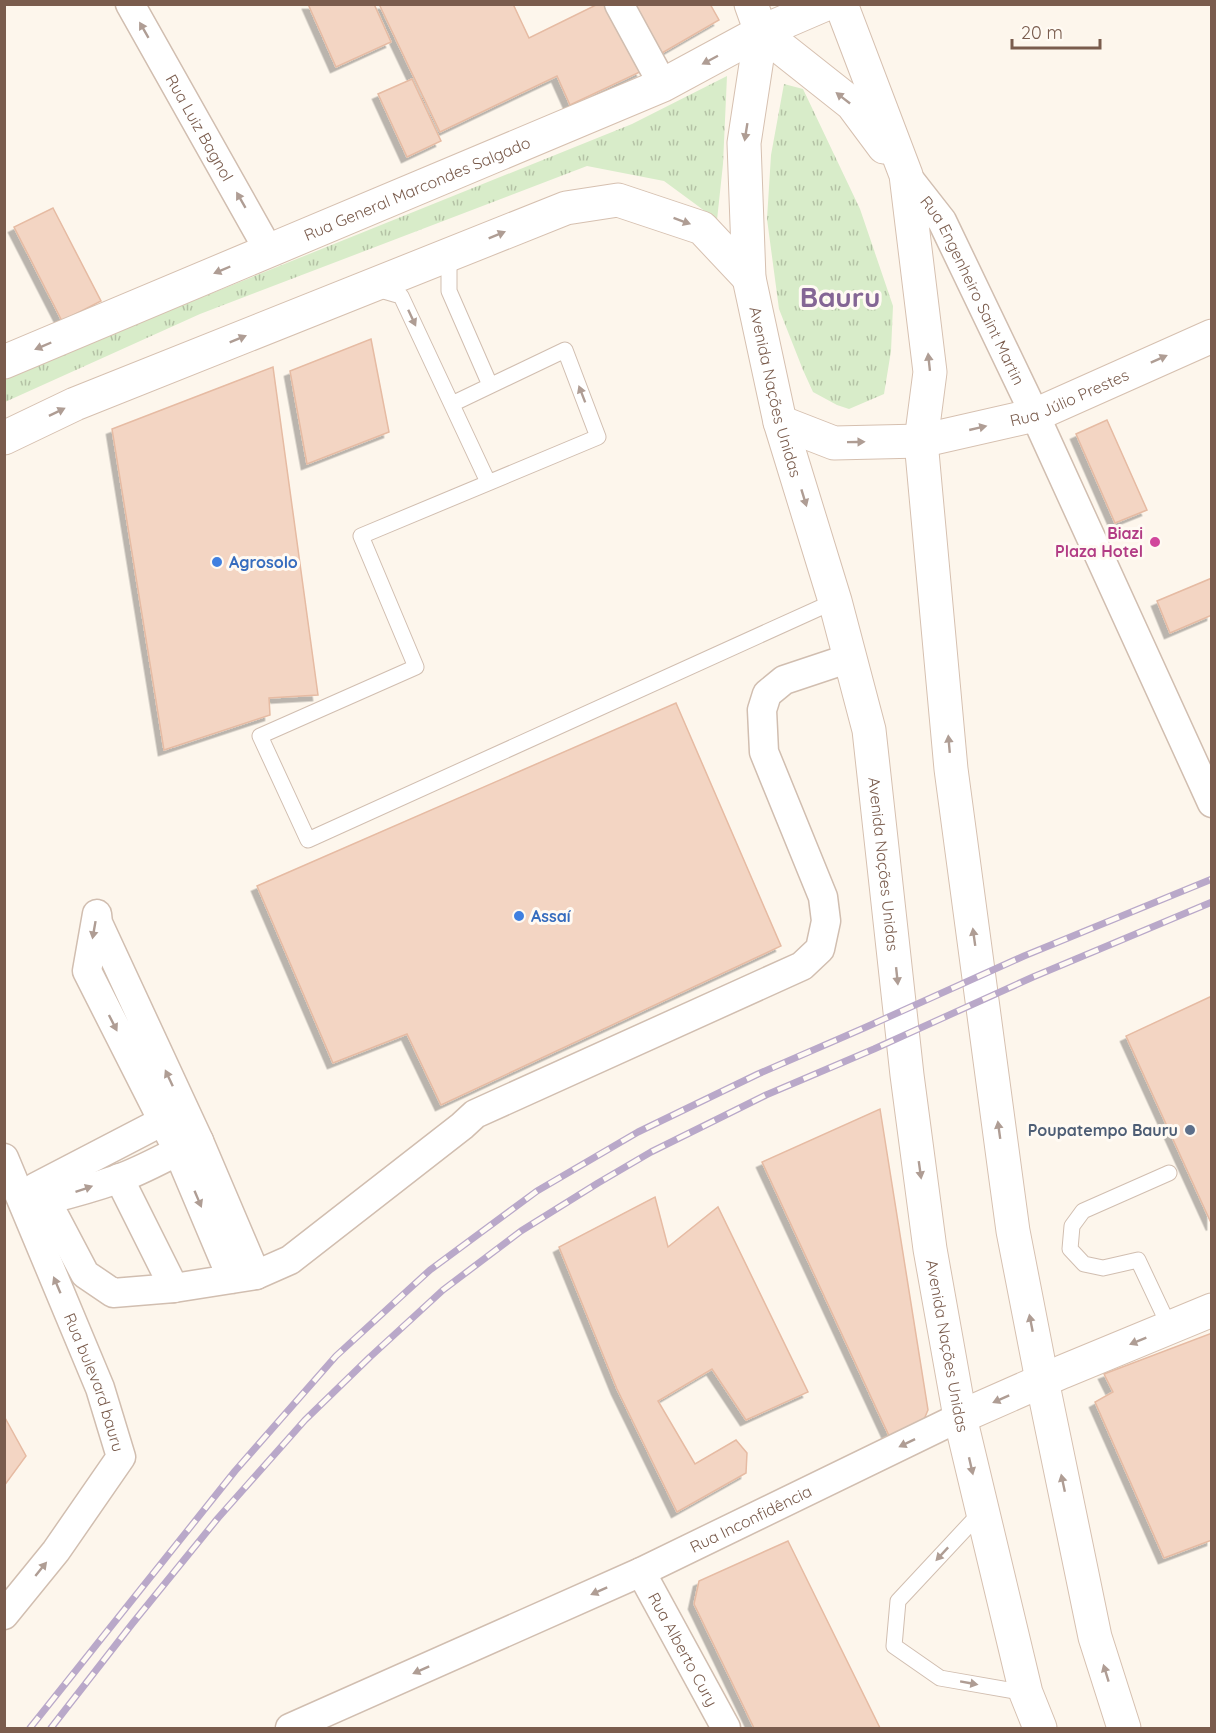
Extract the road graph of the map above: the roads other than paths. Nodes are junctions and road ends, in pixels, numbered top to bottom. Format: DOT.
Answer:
graph roads {
  1 [pos="130,4"];
  2 [pos="619,4"];
  3 [pos="826,4"];
  4 [pos="841,4"];
  5 [pos="756,18"];
  6 [pos="663,85"];
  7 [pos="906,175"];
  8 [pos="270,251"];
  9 [pos="449,254"];
  10 [pos="749,278"];
  11 [pos="369,286"];
  12 [pos="1212,336"];
  13 [pos="4,362"];
  14 [pos="490,385"];
  15 [pos="452,404"];
  16 [pos="1035,415"];
  17 [pos="780,422"];
  18 [pos="4,438"];
  19 [pos="921,441"];
  20 [pos="488,483"];
  21 [pos="835,601"];
  22 [pos="850,658"];
  23 [pos="869,730"];
  24 [pos="1212,803"];
  25 [pos="163,1121"];
  26 [pos="189,1146"];
  27 [pos="4,1158"];
  28 [pos="1169,1173"];
  29 [pos="119,1179"];
  30 [pos="244,1277"];
  31 [pos="174,1288"];
  32 [pos="1212,1310"];
  33 [pos="1170,1328"];
  34 [pos="1042,1380"];
  35 [pos="960,1417"];
  36 [pos="982,1511"];
  37 [pos="641,1572"];
  38 [pos="4,1615"];
  39 [pos="1026,1693"];
  40 [pos="290,1728"];
  41 [pos="726,1728"];
  42 [pos="1040,1728"];
  43 [pos="1124,1728"];
  8 -- 1 [label="street, Rua Luiz Bagnol, one-way"];
  2 -- 6 [label="street"];
  3 -- 5 [label="main road, Rua General Marcondes Salgado"];
  4 -- 7 [label="main road"];
  5 -- 6 [label="main road, Rua General Marcondes Salgado, one-way"];
  7 -- 5 [label="main road, one-way"];
  5 -- 10 [label="main road, Avenida Nações Unidas, one-way"];
  6 -- 8 [label="main road, Rua General Marcondes Salgado"];
  7 -- 16 [label="street, Rua Engenheiro Saint Martin"];
  19 -- 7 [label="main road, one-way"];
  8 -- 13 [label="main road, Rua General Marcondes Salgado, one-way"];
  9 -- 10 [label="main road, one-way"];
  9 -- 11 [label="main road"];
  9 -- 14 [label="lane"];
  10 -- 17 [label="main road, Avenida Nações Unidas"];
  11 -- 15 [label="lane, one-way"];
  18 -- 11 [label="main road, one-way"];
  16 -- 12 [label="main road, Rua Júlio Prestes, one-way"];
  14 -- 15 [label="lane"];
  20 -- 14 [label="lane, one-way"];
  15 -- 20 [label="lane"];
  19 -- 16 [label="main road, Rua Júlio Prestes, one-way"];
  16 -- 24 [label="street, Rua Engenheiro Saint Martin"];
  17 -- 19 [label="main road, Rua Júlio Prestes, one-way"];
  17 -- 21 [label="main road, Avenida Nações Unidas, one-way"];
  34 -- 19 [label="main road, one-way"];
  20 -- 21 [label="lane"];
  21 -- 22 [label="main road, Avenida Nações Unidas"];
  22 -- 23 [label="main road, Avenida Nações Unidas"];
  22 -- 30 [label="street"];
  23 -- 25 [label="street"];
  23 -- 35 [label="main road, Avenida Nações Unidas, one-way"];
  25 -- 26 [label="street"];
  26 -- 25 [label="street, one-way"];
  26 -- 29 [label="street"];
  26 -- 30 [label="street"];
  38 -- 27 [label="street, Rua bulevard bauru, one-way"];
  28 -- 33 [label="lane"];
  29 -- 31 [label="street"];
  31 -- 29 [label="street, one-way"];
  30 -- 31 [label="street"];
  32 -- 33 [label="main road, Rua Inconfidência"];
  33 -- 34 [label="main road, Rua Inconfidência, one-way"];
  34 -- 35 [label="main road, Rua Inconfidência, one-way"];
  43 -- 34 [label="main road, one-way"];
  35 -- 36 [label="main road, Avenida Nações Unidas, one-way"];
  35 -- 37 [label="street, Rua Inconfidência, one-way"];
  36 -- 39 [label="main road, Avenida Nações Unidas"];
  36 -- 39 [label="lane, one-way"];
  37 -- 40 [label="street, Rua Inconfidência, one-way"];
  37 -- 41 [label="street, Rua Alberto Cury"];
  39 -- 42 [label="main road, Avenida Nações Unidas"];
}
